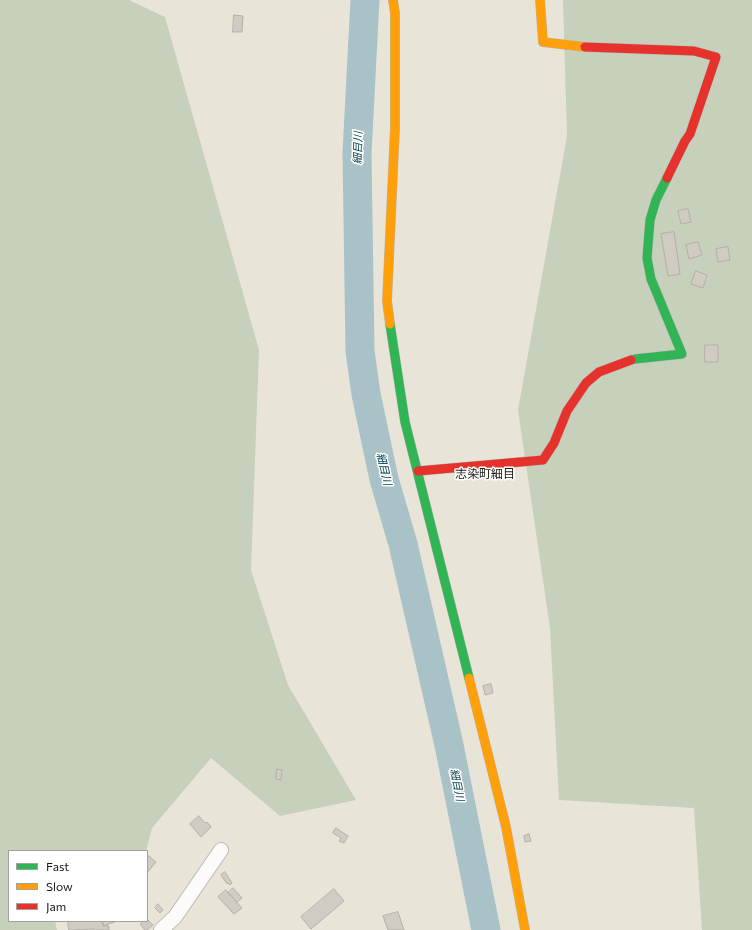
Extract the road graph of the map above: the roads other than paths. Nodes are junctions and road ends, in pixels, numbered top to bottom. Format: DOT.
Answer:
graph roads {
  1 [pos="393,0"];
  2 [pos="540,0"];
  3 [pos="418,471"];
  4 [pos="221,850"];
  5 [pos="161,930"];
  6 [pos="525,930"];
  1 -- 3 [label="street"];
  2 -- 3 [label="street"];
  3 -- 6 [label="street"];
  4 -- 5 [label="street"];
}
